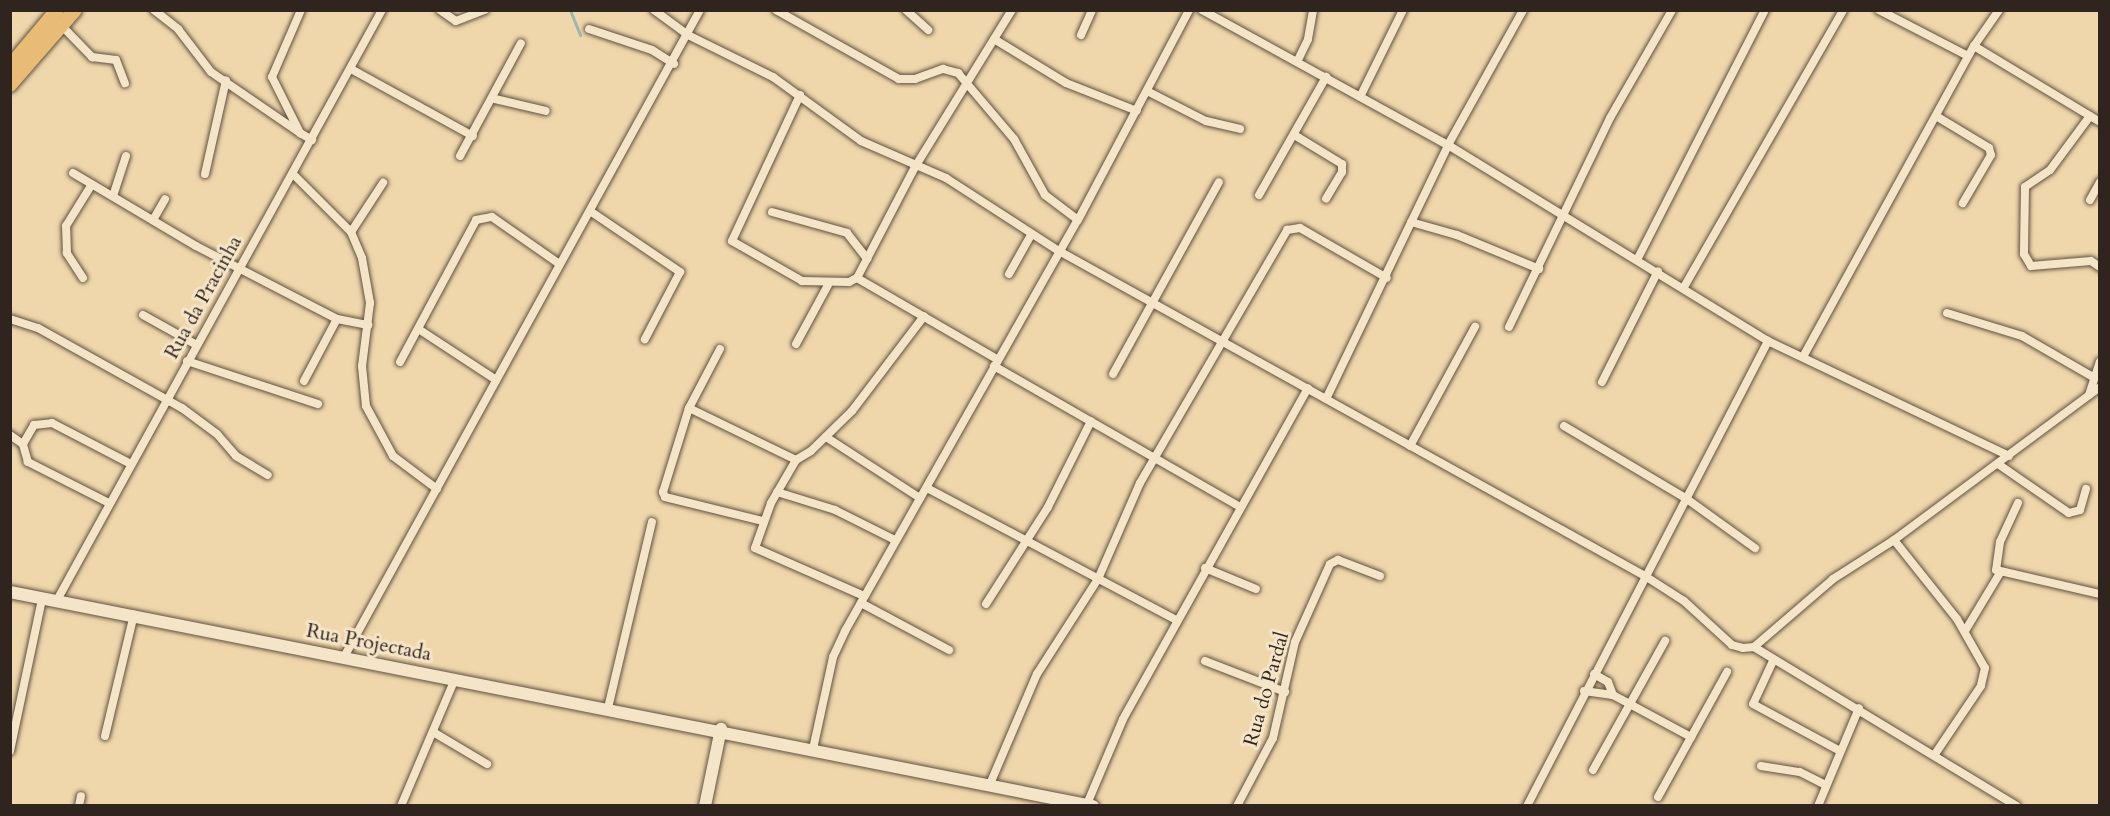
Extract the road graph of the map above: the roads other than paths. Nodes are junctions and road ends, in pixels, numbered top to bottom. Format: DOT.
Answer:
graph roads {
  1 [pos="45,10"];
  2 [pos="57,10"];
  3 [pos="75,10"];
  4 [pos="154,10"];
  5 [pos="301,10"];
  6 [pos="382,10"];
  7 [pos="440,10"];
  8 [pos="484,10"];
  9 [pos="654,10"];
  10 [pos="700,10"];
  11 [pos="776,10"];
  12 [pos="906,10"];
  13 [pos="1012,10"];
  14 [pos="1092,10"];
  15 [pos="1189,10"];
  16 [pos="1202,10"];
  17 [pos="1313,10"];
  18 [pos="1403,10"];
  19 [pos="1524,10"];
  20 [pos="1672,10"];
  21 [pos="1765,10"];
  22 [pos="1843,10"];
  23 [pos="1879,10"];
  24 [pos="1999,10"];
  25 [pos="917,14"];
  26 [pos="61,25"];
  27 [pos="589,29"];
  28 [pos="928,30"];
  29 [pos="688,35"];
  30 [pos="1081,35"];
  31 [pos="994,39"];
  32 [pos="520,43"];
  33 [pos="30,44"];
  34 [pos="1974,46"];
  35 [pos="1968,56"];
  36 [pos="1297,62"];
  37 [pos="674,64"];
  38 [pos="10,66"];
  39 [pos="351,69"];
  40 [pos="1326,77"];
  41 [pos="226,80"];
  42 [pos="125,83"];
  43 [pos="10,84"];
  44 [pos="967,84"];
  45 [pos="1147,91"];
  46 [pos="800,95"];
  47 [pos="1360,97"];
  48 [pos="495,99"];
  49 [pos="546,111"];
  50 [pos="1137,111"];
  51 [pos="1936,116"];
  52 [pos="2090,116"];
  53 [pos="2100,122"];
  54 [pos="1240,129"];
  55 [pos="300,133"];
  56 [pos="473,136"];
  57 [pos="1296,136"];
  58 [pos="312,140"];
  59 [pos="1448,145"];
  60 [pos="126,156"];
  61 [pos="460,156"];
  62 [pos="915,167"];
  63 [pos="73,173"];
  64 [pos="205,174"];
  65 [pos="293,174"];
  66 [pos="1219,182"];
  67 [pos="2100,182"];
  68 [pos="383,183"];
  69 [pos="92,184"];
  70 [pos="1259,195"];
  71 [pos="113,196"];
  72 [pos="165,199"];
  73 [pos="1326,199"];
  74 [pos="2090,200"];
  75 [pos="1963,203"];
  76 [pos="590,211"];
  77 [pos="772,212"];
  78 [pos="1565,216"];
  79 [pos="153,220"];
  80 [pos="1078,220"];
  81 [pos="1411,222"];
  82 [pos="351,232"];
  83 [pos="1031,235"];
  84 [pos="1059,251"];
  85 [pos="1638,258"];
  86 [pos="867,259"];
  87 [pos="558,263"];
  88 [pos="237,267"];
  89 [pos="2100,267"];
  90 [pos="1539,269"];
  91 [pos="1658,271"];
  92 [pos="1009,274"];
  93 [pos="83,278"];
  94 [pos="857,278"];
  95 [pos="1387,278"];
  96 [pos="828,285"];
  97 [pos="1684,287"];
  98 [pos="1154,302"];
  99 [pos="1947,313"];
  100 [pos="142,315"];
  101 [pos="924,316"];
  102 [pos="337,318"];
  103 [pos="10,319"];
  104 [pos="368,325"];
  105 [pos="1475,327"];
  106 [pos="1509,327"];
  107 [pos="420,330"];
  108 [pos="645,339"];
  109 [pos="1225,341"];
  110 [pos="1768,341"];
  111 [pos="796,344"];
  112 [pos="197,345"];
  113 [pos="720,348"];
  114 [pos="1803,355"];
  115 [pos="187,362"];
  116 [pos="400,362"];
  117 [pos="995,362"];
  118 [pos="2100,362"];
  119 [pos="1113,374"];
  120 [pos="2093,377"];
  121 [pos="496,380"];
  122 [pos="304,381"];
  123 [pos="1602,382"];
  124 [pos="2100,387"];
  125 [pos="1308,388"];
  126 [pos="2089,396"];
  127 [pos="165,398"];
  128 [pos="1326,399"];
  129 [pos="318,404"];
  130 [pos="689,408"];
  131 [pos="1091,421"];
  132 [pos="1564,426"];
  133 [pos="10,435"];
  134 [pos="826,437"];
  135 [pos="23,444"];
  136 [pos="1410,446"];
  137 [pos="2008,456"];
  138 [pos="1153,459"];
  139 [pos="796,460"];
  140 [pos="129,463"];
  141 [pos="1998,464"];
  142 [pos="268,475"];
  143 [pos="927,488"];
  144 [pos="437,489"];
  145 [pos="2086,489"];
  146 [pos="777,492"];
  147 [pos="920,498"];
  148 [pos="1687,499"];
  149 [pos="107,502"];
  150 [pos="2018,503"];
  151 [pos="1240,507"];
  152 [pos="763,521"];
  153 [pos="652,522"];
  154 [pos="896,540"];
  155 [pos="1894,540"];
  156 [pos="1028,541"];
  157 [pos="1755,549"];
  158 [pos="1205,568"];
  159 [pos="2000,573"];
  160 [pos="1380,576"];
  161 [pos="1645,576"];
  162 [pos="1098,579"];
  163 [pos="1256,589"];
  164 [pos="10,592"];
  165 [pos="2100,594"];
  166 [pos="42,599"];
  167 [pos="862,599"];
  168 [pos="56,602"];
  169 [pos="986,604"];
  170 [pos="134,614"];
  171 [pos="1176,620"];
  172 [pos="1965,631"];
  173 [pos="1665,640"];
  174 [pos="1754,647"];
  175 [pos="949,650"];
  176 [pos="344,657"];
  177 [pos="1204,661"];
  178 [pos="1773,661"];
  179 [pos="1727,672"];
  180 [pos="1594,674"];
  181 [pos="455,678"];
  182 [pos="1584,691"];
  183 [pos="1285,692"];
  184 [pos="1613,695"];
  185 [pos="1630,704"];
  186 [pos="608,708"];
  187 [pos="1860,708"];
  188 [pos="720,729"];
  189 [pos="433,732"];
  190 [pos="105,736"];
  191 [pos="1691,737"];
  192 [pos="813,749"];
  193 [pos="10,751"];
  194 [pos="1840,751"];
  195 [pos="1935,754"];
  196 [pos="487,764"];
  197 [pos="1761,766"];
  198 [pos="1593,770"];
  199 [pos="990,784"];
  200 [pos="1826,785"];
  201 [pos="81,796"];
  202 [pos="1658,797"];
  203 [pos="1090,805"];
  204 [pos="79,806"];
  205 [pos="401,806"];
  206 [pos="705,806"];
  207 [pos="1237,806"];
  208 [pos="1527,806"];
  209 [pos="1818,806"];
  210 [pos="2017,806"];
  1 -- 33 [label="main road"];
  2 -- 33 [label="main road"];
  3 -- 26 [label="main road"];
  4 -- 41 [label="street"];
  5 -- 55 [label="street"];
  6 -- 39 [label="street, Rua da Pracinha"];
  7 -- 8 [label="street"];
  9 -- 29 [label="street"];
  10 -- 29 [label="street"];
  11 -- 44 [label="street"];
  12 -- 25 [label="street"];
  13 -- 31 [label="street"];
  14 -- 30 [label="street"];
  15 -- 45 [label="street"];
  16 -- 36 [label="street"];
  17 -- 36 [label="street"];
  18 -- 47 [label="street"];
  19 -- 59 [label="street"];
  20 -- 78 [label="street"];
  21 -- 85 [label="street"];
  22 -- 97 [label="street"];
  23 -- 35 [label="street"];
  24 -- 34 [label="street"];
  25 -- 28 [label="street"];
  26 -- 42 [label="street"];
  26 -- 43 [label="main road"];
  27 -- 37 [label="street"];
  29 -- 37 [label="street"];
  29 -- 46 [label="street"];
  31 -- 44 [label="street"];
  31 -- 50 [label="street"];
  32 -- 48 [label="street"];
  33 -- 38 [label="main road"];
  34 -- 35 [label="street"];
  34 -- 52 [label="street"];
  35 -- 51 [label="street"];
  36 -- 40 [label="street"];
  37 -- 76 [label="street"];
  39 -- 56 [label="street"];
  39 -- 58 [label="street, Rua da Pracinha"];
  40 -- 47 [label="street"];
  40 -- 57 [label="street"];
  41 -- 55 [label="street"];
  41 -- 64 [label="street"];
  44 -- 62 [label="street"];
  44 -- 80 [label="street"];
  45 -- 50 [label="street"];
  45 -- 54 [label="street"];
  46 -- 62 [label="street"];
  46 -- 96 [label="street"];
  47 -- 59 [label="street"];
  48 -- 49 [label="street"];
  48 -- 56 [label="street"];
  50 -- 80 [label="street"];
  51 -- 75 [label="street"];
  51 -- 114 [label="street"];
  52 -- 53 [label="street"];
  52 -- 89 [label="street"];
  55 -- 58 [label="street"];
  56 -- 61 [label="street"];
  57 -- 70 [label="street"];
  57 -- 73 [label="street"];
  58 -- 65 [label="street, Rua da Pracinha"];
  59 -- 78 [label="street"];
  59 -- 81 [label="street"];
  60 -- 71 [label="street"];
  62 -- 83 [label="street"];
  62 -- 86 [label="street"];
  63 -- 69 [label="street"];
  65 -- 82 [label="street"];
  65 -- 88 [label="street, Rua da Pracinha"];
  66 -- 98 [label="street"];
  67 -- 74 [label="street"];
  68 -- 82 [label="street"];
  69 -- 71 [label="street"];
  69 -- 93 [label="street"];
  71 -- 79 [label="street"];
  72 -- 79 [label="street"];
  76 -- 87 [label="street"];
  76 -- 108 [label="street"];
  77 -- 86 [label="street"];
  78 -- 85 [label="street"];
  78 -- 90 [label="street"];
  79 -- 88 [label="street"];
  80 -- 84 [label="street"];
  81 -- 90 [label="street"];
  81 -- 95 [label="street"];
  82 -- 104 [label="street"];
  83 -- 84 [label="street"];
  83 -- 92 [label="street"];
  84 -- 98 [label="street"];
  84 -- 117 [label="street"];
  85 -- 91 [label="street"];
  86 -- 94 [label="street"];
  87 -- 107 [label="street"];
  87 -- 121 [label="street"];
  88 -- 102 [label="street"];
  88 -- 112 [label="street, Rua da Pracinha"];
  90 -- 106 [label="street"];
  91 -- 97 [label="street"];
  91 -- 123 [label="street"];
  94 -- 96 [label="street"];
  94 -- 101 [label="street"];
  95 -- 109 [label="street"];
  95 -- 128 [label="street"];
  96 -- 111 [label="street"];
  97 -- 110 [label="street"];
  98 -- 109 [label="street"];
  98 -- 119 [label="street"];
  99 -- 120 [label="street"];
  100 -- 112 [label="street"];
  101 -- 117 [label="street"];
  101 -- 134 [label="street"];
  102 -- 104 [label="street"];
  102 -- 122 [label="street"];
  103 -- 127 [label="street"];
  104 -- 144 [label="street"];
  105 -- 136 [label="street"];
  107 -- 116 [label="street"];
  107 -- 121 [label="street"];
  109 -- 125 [label="street"];
  109 -- 138 [label="street"];
  110 -- 114 [label="street"];
  110 -- 148 [label="street"];
  112 -- 115 [label="street, Rua da Pracinha"];
  113 -- 130 [label="street"];
  114 -- 137 [label="street"];
  115 -- 127 [label="street, Rua da Pracinha"];
  115 -- 129 [label="street"];
  117 -- 131 [label="street"];
  117 -- 143 [label="street"];
  118 -- 120 [label="street"];
  120 -- 126 [label="street"];
  121 -- 144 [label="street"];
  124 -- 126 [label="street"];
  125 -- 128 [label="street"];
  125 -- 151 [label="street"];
  126 -- 137 [label="street"];
  127 -- 140 [label="street, Rua da Pracinha"];
  127 -- 142 [label="street"];
  128 -- 136 [label="street"];
  130 -- 139 [label="street"];
  130 -- 152 [label="street"];
  131 -- 138 [label="street"];
  131 -- 156 [label="street"];
  132 -- 148 [label="street"];
  133 -- 135 [label="street"];
  134 -- 139 [label="street"];
  134 -- 147 [label="street"];
  135 -- 140 [label="street"];
  135 -- 149 [label="street"];
  136 -- 161 [label="street"];
  137 -- 141 [label="street"];
  138 -- 151 [label="street"];
  138 -- 162 [label="street"];
  139 -- 146 [label="street"];
  140 -- 149 [label="street, Rua da Pracinha"];
  141 -- 145 [label="street"];
  141 -- 155 [label="street"];
  143 -- 147 [label="street"];
  143 -- 156 [label="street"];
  144 -- 176 [label="street"];
  146 -- 152 [label="street"];
  146 -- 154 [label="street"];
  147 -- 154 [label="street"];
  148 -- 157 [label="street"];
  148 -- 161 [label="street"];
  149 -- 168 [label="street, Rua da Pracinha"];
  150 -- 159 [label="street"];
  151 -- 158 [label="street"];
  152 -- 167 [label="street"];
  153 -- 186 [label="street"];
  154 -- 167 [label="street"];
  155 -- 172 [label="street"];
  155 -- 174 [label="street"];
  156 -- 162 [label="street"];
  156 -- 169 [label="street"];
  158 -- 163 [label="street"];
  158 -- 171 [label="street"];
  159 -- 165 [label="street"];
  159 -- 172 [label="street"];
  160 -- 183 [label="street, Rua do Pardal"];
  161 -- 174 [label="street"];
  161 -- 180 [label="street"];
  162 -- 171 [label="street"];
  162 -- 199 [label="street"];
  164 -- 166 [label="main road, Rua Projectada"];
  166 -- 168 [label="main road, Rua Projectada"];
  166 -- 193 [label="street"];
  167 -- 175 [label="street"];
  167 -- 192 [label="street"];
  168 -- 170 [label="main road, Rua Projectada"];
  170 -- 176 [label="main road, Rua Projectada"];
  170 -- 190 [label="street"];
  171 -- 203 [label="street"];
  172 -- 195 [label="street"];
  173 -- 185 [label="street"];
  174 -- 178 [label="street"];
  176 -- 181 [label="main road, Rua Projectada"];
  177 -- 183 [label="street"];
  178 -- 187 [label="street"];
  178 -- 194 [label="street"];
  179 -- 191 [label="street"];
  180 -- 182 [label="street"];
  180 -- 184 [label="street"];
  181 -- 186 [label="main road, Rua Projectada"];
  181 -- 189 [label="street"];
  182 -- 184 [label="street"];
  182 -- 208 [label="street"];
  183 -- 207 [label="street, Rua do Pardal"];
  184 -- 185 [label="street"];
  185 -- 191 [label="street"];
  185 -- 198 [label="street"];
  186 -- 188 [label="main road, Rua Projectada"];
  187 -- 194 [label="street"];
  187 -- 195 [label="street"];
  188 -- 192 [label="main road, Rua Projectada"];
  188 -- 206 [label="main road"];
  189 -- 196 [label="street"];
  189 -- 205 [label="street"];
  191 -- 202 [label="street"];
  192 -- 199 [label="main road, Rua Projectada"];
  194 -- 200 [label="street"];
  195 -- 210 [label="street"];
  197 -- 200 [label="street"];
  199 -- 203 [label="main road, Rua Projectada"];
  200 -- 209 [label="street"];
  201 -- 204 [label="street"];
}
